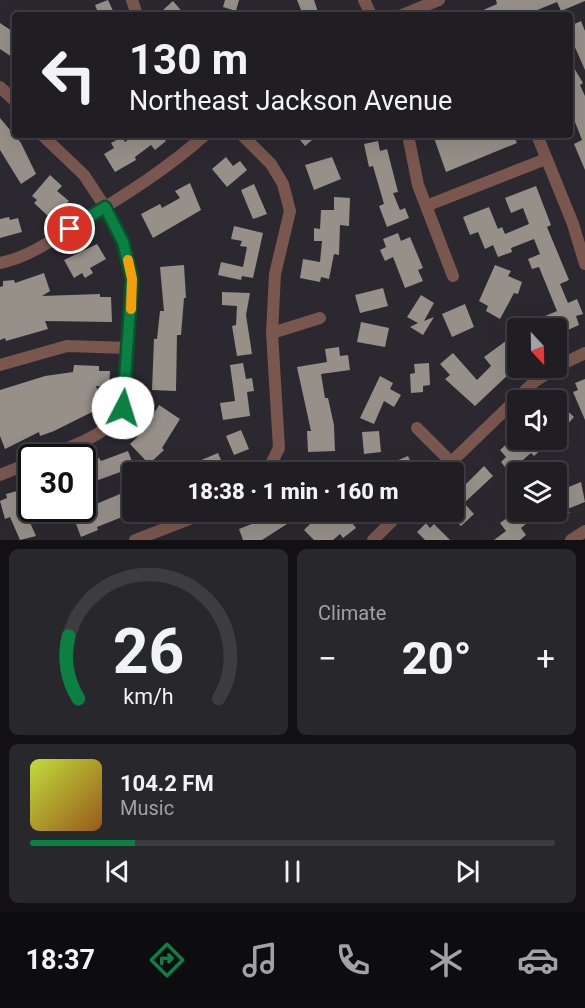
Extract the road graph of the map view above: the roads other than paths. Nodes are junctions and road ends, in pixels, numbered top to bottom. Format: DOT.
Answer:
graph roads {
  1 [pos="439,0"];
  2 [pos="409,12"];
  3 [pos="0,87"];
  4 [pos="12,98"];
  5 [pos="45,138"];
  6 [pos="202,138"];
  7 [pos="245,138"];
  8 [pos="409,138"];
  9 [pos="538,138"];
  10 [pos="546,159"];
  11 [pos="426,206"];
  12 [pos="105,207"];
  13 [pos="0,263"];
  14 [pos="585,264"];
  15 [pos="453,276"];
  16 [pos="320,318"];
  17 [pos="272,333"];
  18 [pos="128,348"];
  19 [pos="585,353"];
  20 [pos="567,362"];
  21 [pos="0,365"];
  22 [pos="540,378"];
  23 [pos="417,428"];
  24 [pos="75,444"];
  25 [pos="272,462"];
  26 [pos="451,462"];
  27 [pos="18,468"];
  28 [pos="0,475"];
  29 [pos="182,522"];
  30 [pos="392,522"];
  31 [pos="585,531"];
  32 [pos="135,540"];
  33 [pos="373,540"];
  34 [pos="570,540"];
  1 -- 2 [label="street"];
  3 -- 4 [label="street"];
  5 -- 12 [label="street"];
  6 -- 12 [label="street"];
  7 -- 17 [label="street"];
  8 -- 11 [label="street"];
  9 -- 10 [label="street"];
  10 -- 11 [label="street"];
  10 -- 14 [label="street"];
  11 -- 15 [label="street"];
  12 -- 13 [label="street"];
  12 -- 18 [label="street"];
  16 -- 17 [label="street"];
  17 -- 25 [label="street"];
  18 -- 21 [label="street"];
  18 -- 24 [label="street"];
  19 -- 20 [label="street"];
  22 -- 26 [label="street"];
  23 -- 26 [label="street"];
  27 -- 28 [label="street"];
  29 -- 32 [label="street"];
  30 -- 33 [label="street"];
  31 -- 34 [label="street"];
}
